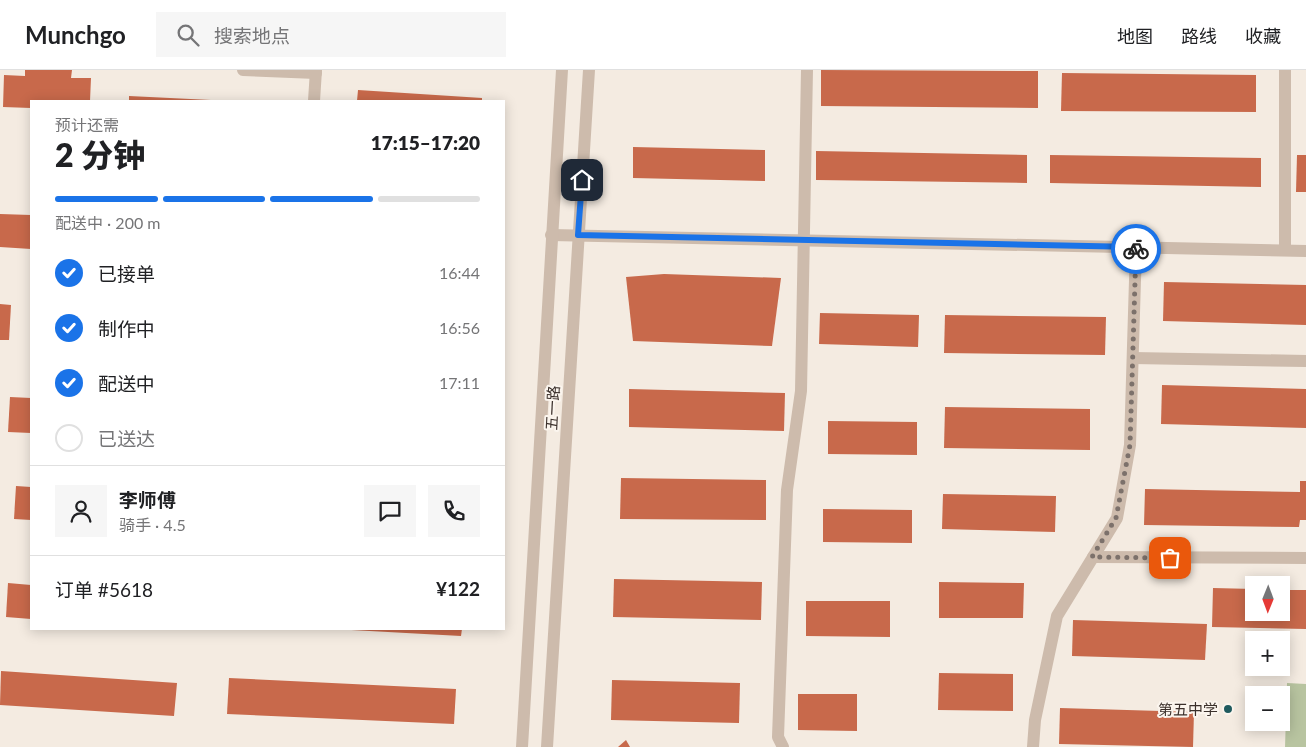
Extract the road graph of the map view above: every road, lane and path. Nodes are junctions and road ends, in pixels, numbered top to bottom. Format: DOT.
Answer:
graph roads {
  1 [pos="243,70"];
  2 [pos="562,70"];
  3 [pos="589,70"];
  4 [pos="807,70"];
  5 [pos="1285,70"];
  6 [pos="316,71"];
  7 [pos="314,100"];
  8 [pos="551,234"];
  9 [pos="578,235"];
  10 [pos="803,240"];
  11 [pos="1136,247"];
  12 [pos="1285,250"];
  13 [pos="1306,251"];
  14 [pos="1133,358"];
  15 [pos="1306,361"];
  16 [pos="1092,557"];
  17 [pos="1306,558"];
  18 [pos="522,747"];
  19 [pos="547,747"];
  20 [pos="784,747"];
  21 [pos="1033,747"];
  1 -- 6 [label="street"];
  2 -- 8 [label="street, 五一路"];
  3 -- 9 [label="street, 五一路"];
  4 -- 10 [label="street"];
  5 -- 12 [label="street"];
  6 -- 7 [label="street"];
  8 -- 9 [label="street"];
  8 -- 18 [label="street, 五一路"];
  9 -- 10 [label="street"];
  9 -- 19 [label="street, 五一路"];
  10 -- 11 [label="street"];
  10 -- 20 [label="street"];
  11 -- 12 [label="street"];
  11 -- 14 [label="street"];
  12 -- 13 [label="street"];
  14 -- 15 [label="street"];
  14 -- 16 [label="street"];
  16 -- 17 [label="street"];
  16 -- 21 [label="street"];
}
